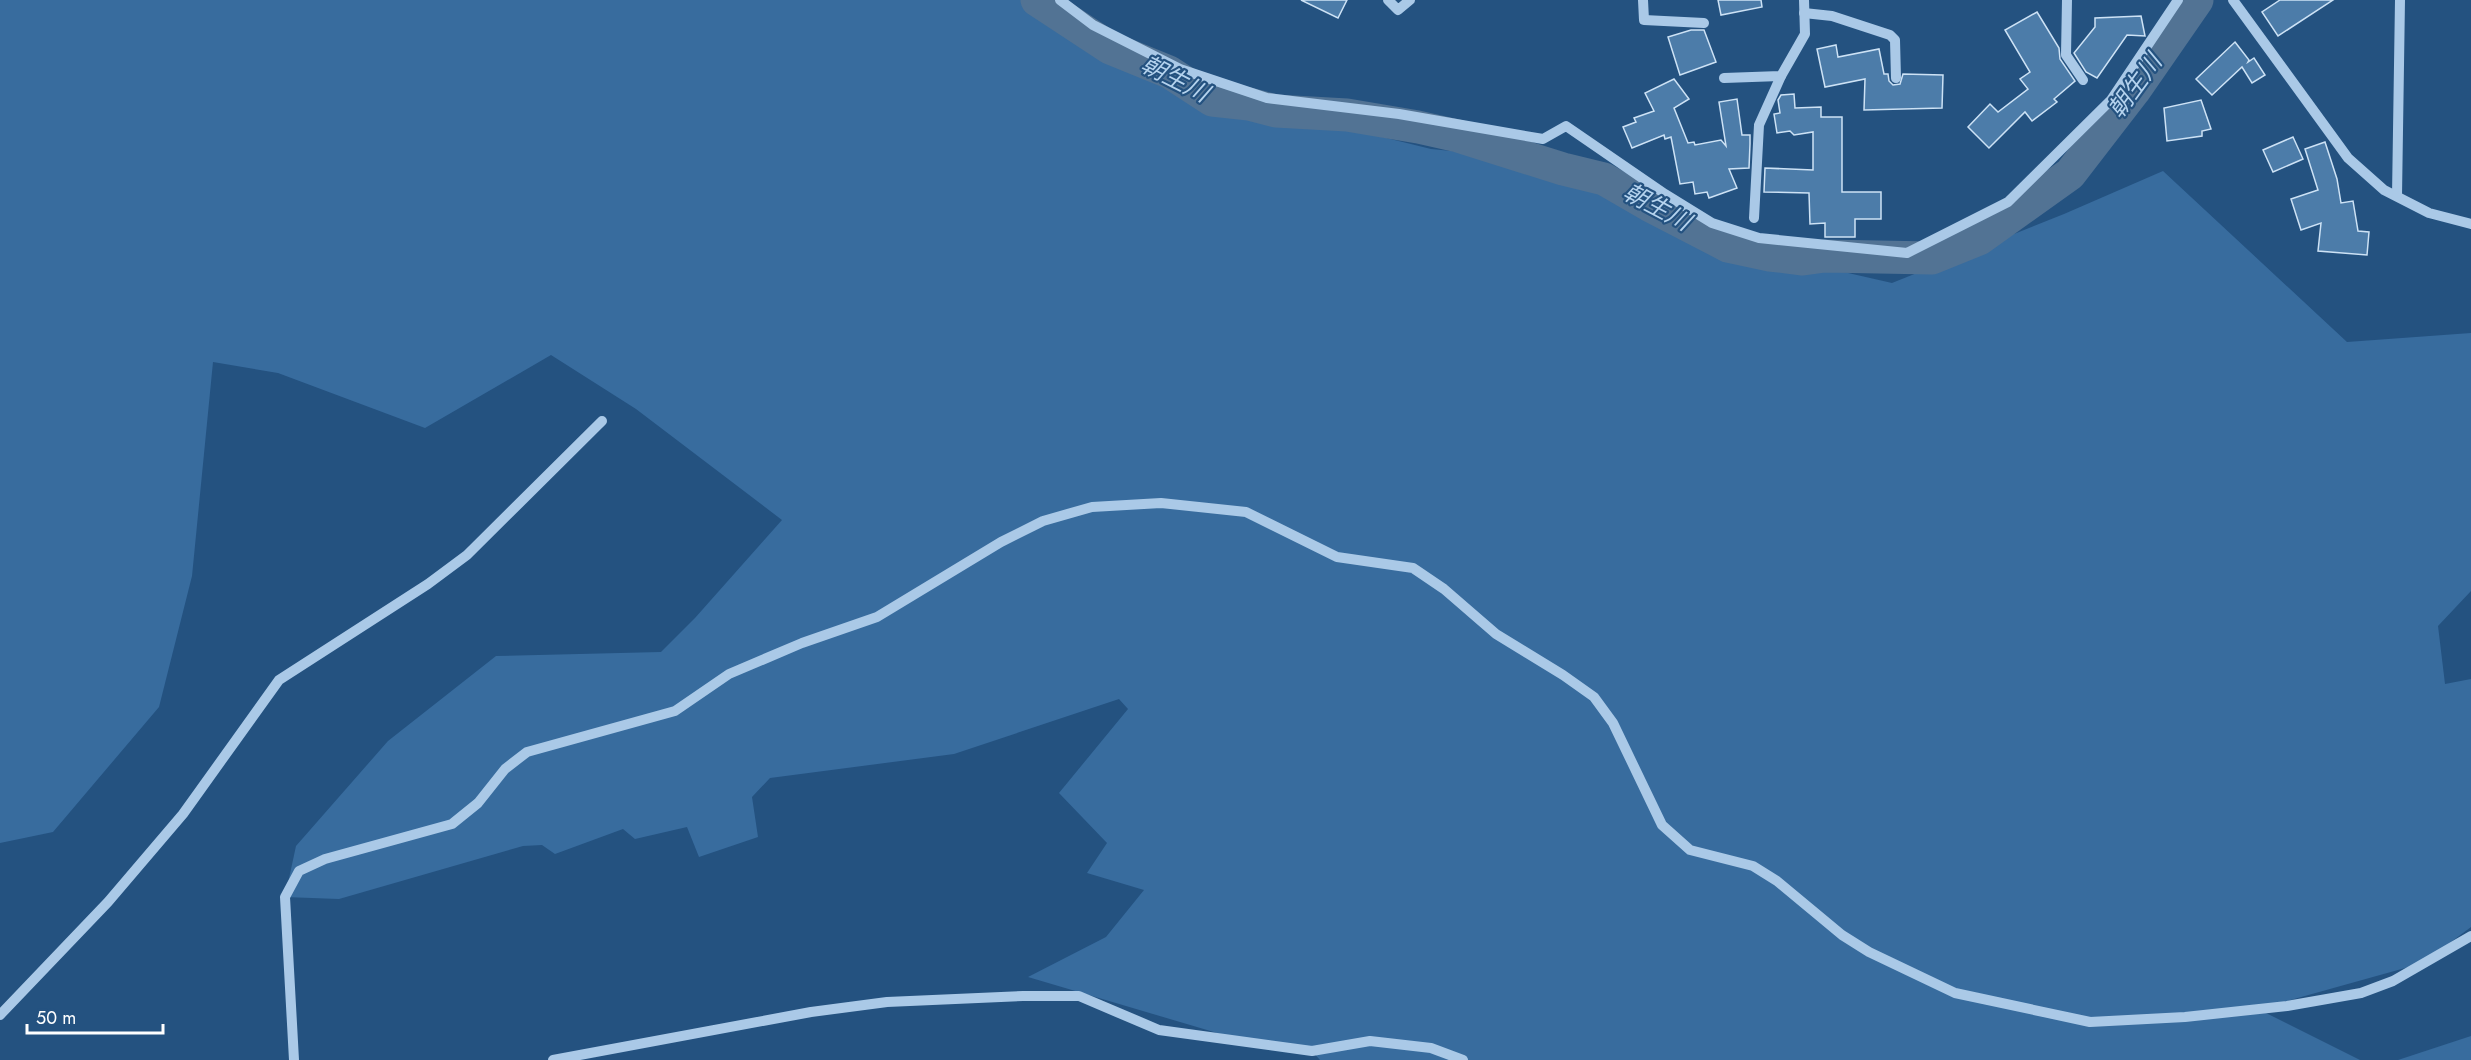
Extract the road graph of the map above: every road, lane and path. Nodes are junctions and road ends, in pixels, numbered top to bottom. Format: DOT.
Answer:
graph roads {
  1 [pos="1060,0"];
  2 [pos="1388,0"];
  3 [pos="1410,0"];
  4 [pos="1643,0"];
  5 [pos="1804,0"];
  6 [pos="2067,0"];
  7 [pos="2178,0"];
  8 [pos="2233,0"];
  9 [pos="2400,0"];
  10 [pos="1804,13"];
  11 [pos="1704,23"];
  12 [pos="1781,76"];
  13 [pos="1724,78"];
  14 [pos="1896,78"];
  15 [pos="2084,80"];
  16 [pos="2397,196"];
  17 [pos="1754,218"];
  18 [pos="2471,224"];
  19 [pos="602,421"];
  20 [pos="2471,936"];
  21 [pos="0,1015"];
  22 [pos="294,1060"];
  23 [pos="553,1060"];
  24 [pos="1463,1060"];
  1 -- 7 [label="street"];
  2 -- 3 [label="street"];
  4 -- 11 [label="street"];
  5 -- 10 [label="street"];
  6 -- 15 [label="street"];
  8 -- 16 [label="street"];
  9 -- 16 [label="street"];
  10 -- 12 [label="street"];
  10 -- 14 [label="street"];
  12 -- 13 [label="street"];
  12 -- 17 [label="street"];
  16 -- 18 [label="street"];
  19 -- 21 [label="street"];
  20 -- 22 [label="street"];
  23 -- 24 [label="street"];
}
